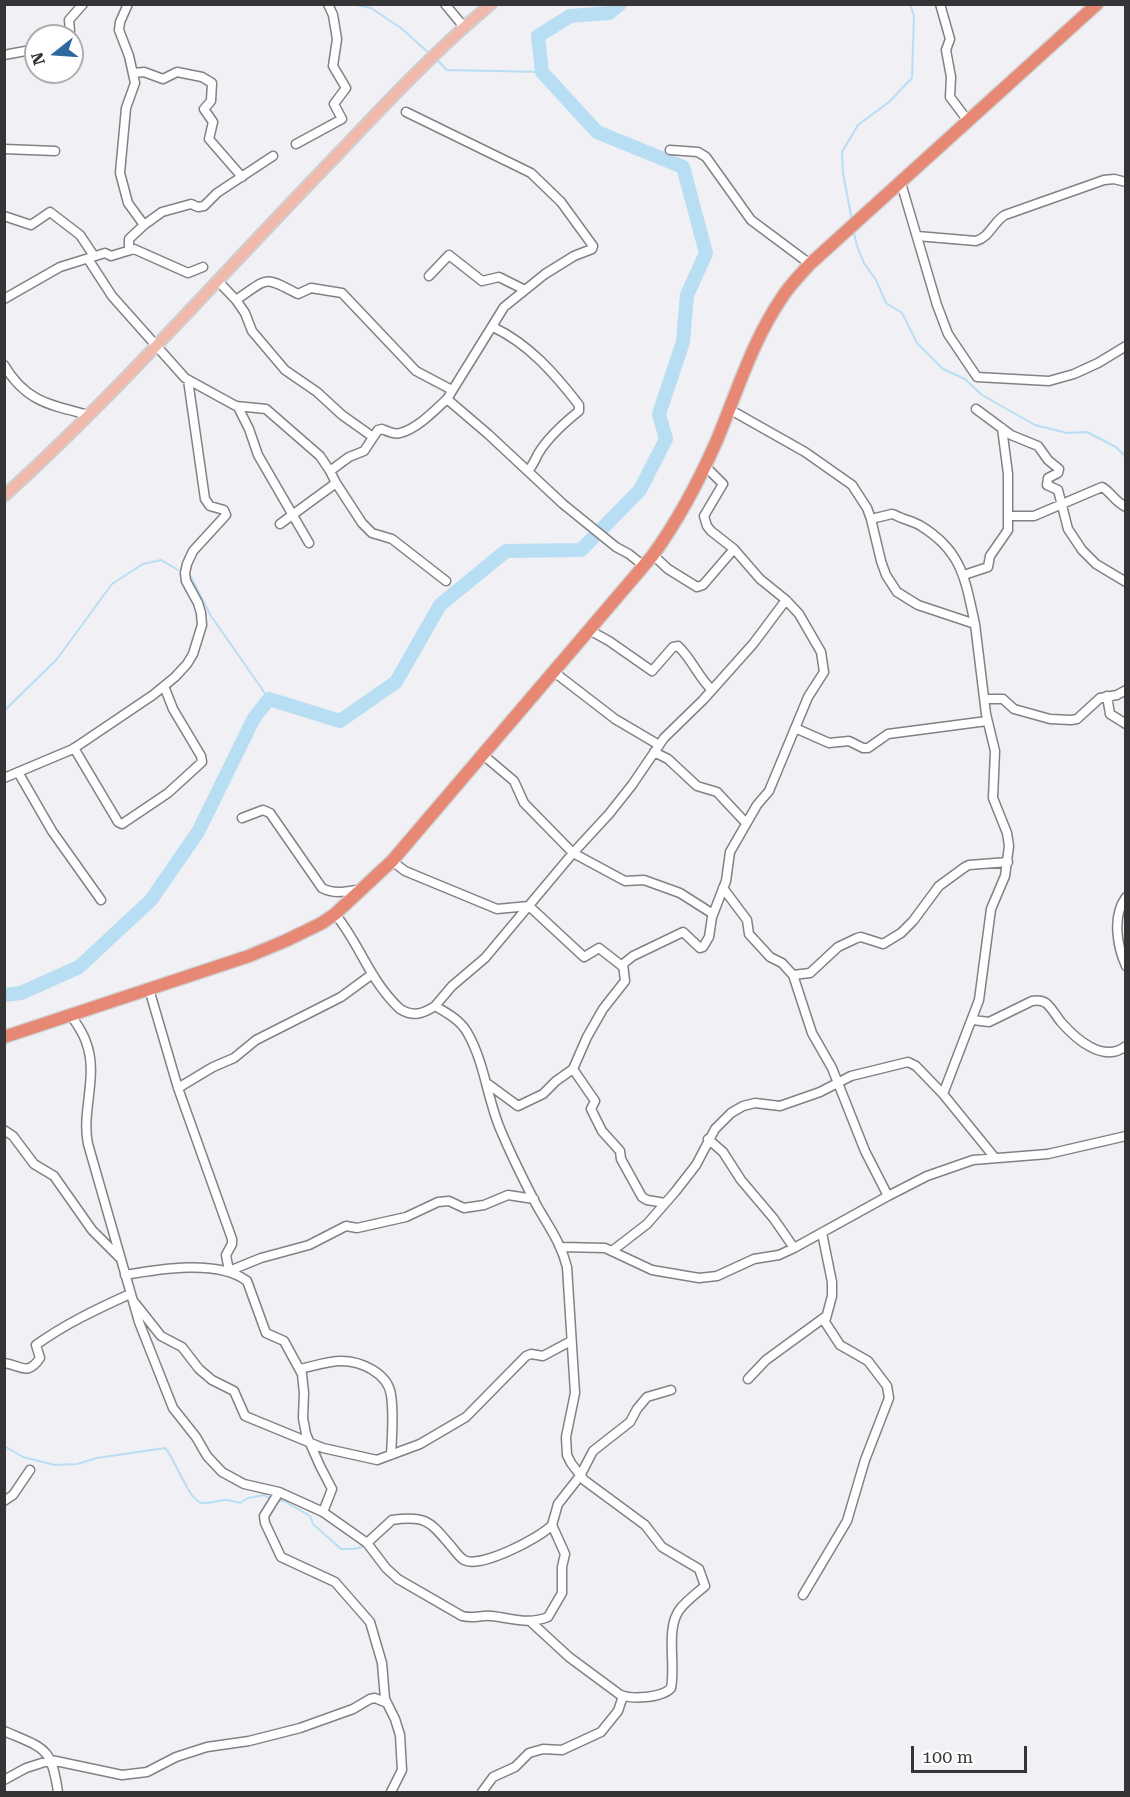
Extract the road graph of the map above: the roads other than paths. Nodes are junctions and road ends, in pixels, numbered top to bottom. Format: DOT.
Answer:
graph roads {
  1 [pos="83,4"];
  2 [pos="128,4"];
  3 [pos="328,4"];
  4 [pos="445,4"];
  5 [pos="491,4"];
  6 [pos="940,4"];
  7 [pos="1097,4"];
  8 [pos="69,24"];
  9 [pos="464,27"];
  10 [pos="24,51"];
  11 [pos="4,55"];
  12 [pos="134,73"];
  13 [pos="406,112"];
  14 [pos="968,121"];
  15 [pos="296,144"];
  16 [pos="4,149"];
  17 [pos="670,150"];
  18 [pos="55,152"];
  19 [pos="273,156"];
  20 [pos="242,177"];
  21 [pos="1125,182"];
  22 [pos="901,183"];
  23 [pos="4,216"];
  24 [pos="144,225"];
  25 [pos="917,236"];
  26 [pos="129,249"];
  27 [pos="91,258"];
  28 [pos="810,264"];
  29 [pos="203,267"];
  30 [pos="429,276"];
  31 [pos="217,280"];
  32 [pos="525,290"];
  33 [pos="4,299"];
  34 [pos="236,300"];
  35 [pos="493,327"];
  36 [pos="155,346"];
  37 [pos="1125,346"];
  38 [pos="4,365"];
  39 [pos="188,380"];
  40 [pos="452,390"];
  41 [pos="447,399"];
  42 [pos="238,407"];
  43 [pos="729,408"];
  44 [pos="976,409"];
  45 [pos="89,415"];
  46 [pos="1002,428"];
  47 [pos="373,437"];
  48 [pos="705,466"];
  49 [pos="330,471"];
  50 [pos="528,471"];
  51 [pos="336,483"];
  52 [pos="4,496"];
  53 [pos="1062,506"];
  54 [pos="1125,507"];
  55 [pos="293,516"];
  56 [pos="1009,516"];
  57 [pos="871,519"];
  58 [pos="280,524"];
  59 [pos="309,543"];
  60 [pos="734,549"];
  61 [pos="653,555"];
  62 [pos="644,566"];
  63 [pos="964,575"];
  64 [pos="446,581"];
  65 [pos="1125,582"];
  66 [pos="786,600"];
  67 [pos="975,624"];
  68 [pos="591,630"];
  69 [pos="554,672"];
  70 [pos="164,686"];
  71 [pos="712,690"];
  72 [pos="1125,690"];
  73 [pos="1107,696"];
  74 [pos="985,699"];
  75 [pos="987,721"];
  76 [pos="1125,724"];
  77 [pos="795,728"];
  78 [pos="74,748"];
  79 [pos="656,748"];
  80 [pos="482,754"];
  81 [pos="18,772"];
  82 [pos="4,778"];
  83 [pos="242,818"];
  84 [pos="746,823"];
  85 [pos="573,853"];
  86 [pos="392,861"];
  87 [pos="1008,862"];
  88 [pos="723,888"];
  89 [pos="363,889"];
  90 [pos="1125,897"];
  91 [pos="101,900"];
  92 [pos="529,906"];
  93 [pos="335,914"];
  94 [pos="713,914"];
  95 [pos="622,966"];
  96 [pos="1125,966"];
  97 [pos="371,975"];
  98 [pos="793,975"];
  99 [pos="149,989"];
  100 [pos="435,1006"];
  101 [pos="70,1014"];
  102 [pos="973,1020"];
  103 [pos="4,1036"];
  104 [pos="1125,1046"];
  105 [pos="573,1069"];
  106 [pos="837,1083"];
  107 [pos="488,1084"];
  108 [pos="178,1088"];
  109 [pos="943,1094"];
  110 [pos="4,1130"];
  111 [pos="1125,1136"];
  112 [pos="708,1139"];
  113 [pos="995,1158"];
  114 [pos="888,1196"];
  115 [pos="534,1199"];
  116 [pos="665,1203"];
  117 [pos="822,1233"];
  118 [pos="562,1247"];
  119 [pos="794,1248"];
  120 [pos="612,1251"];
  121 [pos="120,1259"];
  122 [pos="230,1271"];
  123 [pos="125,1275"];
  124 [pos="131,1297"];
  125 [pos="825,1317"];
  126 [pos="571,1341"];
  127 [pos="4,1363"];
  128 [pos="300,1369"];
  129 [pos="748,1379"];
  130 [pos="671,1390"];
  131 [pos="309,1442"];
  132 [pos="391,1455"];
  133 [pos="30,1470"];
  134 [pos="580,1476"];
  135 [pos="279,1492"];
  136 [pos="4,1501"];
  137 [pos="323,1512"];
  138 [pos="552,1525"];
  139 [pos="367,1542"];
  140 [pos="803,1595"];
  141 [pos="531,1622"];
  142 [pos="623,1696"];
  143 [pos="387,1703"];
  144 [pos="4,1731"];
  145 [pos="51,1760"];
  146 [pos="4,1780"];
  147 [pos="58,1792"];
  148 [pos="391,1792"];
  149 [pos="482,1792"];
  1 -- 8 [label="street"];
  2 -- 12 [label="street"];
  3 -- 15 [label="street"];
  4 -- 9 [label="street"];
  5 -- 9 [label="main road"];
  6 -- 14 [label="street"];
  7 -- 14 [label="highway"];
  9 -- 31 [label="main road"];
  10 -- 11 [label="street"];
  12 -- 20 [label="street"];
  12 -- 24 [label="street"];
  13 -- 32 [label="street"];
  14 -- 22 [label="highway"];
  16 -- 18 [label="street"];
  17 -- 28 [label="street"];
  19 -- 20 [label="street"];
  20 -- 24 [label="street"];
  21 -- 25 [label="street"];
  22 -- 25 [label="street"];
  22 -- 28 [label="highway"];
  23 -- 27 [label="street"];
  24 -- 26 [label="street"];
  25 -- 37 [label="street"];
  26 -- 27 [label="street"];
  26 -- 29 [label="street"];
  27 -- 33 [label="street"];
  27 -- 36 [label="street"];
  28 -- 43 [label="highway"];
  30 -- 32 [label="street"];
  31 -- 34 [label="street"];
  31 -- 36 [label="main road"];
  32 -- 35 [label="street"];
  34 -- 40 [label="street"];
  34 -- 47 [label="street"];
  35 -- 40 [label="street"];
  35 -- 50 [label="street"];
  36 -- 39 [label="street"];
  36 -- 45 [label="main road"];
  38 -- 45 [label="street"];
  39 -- 42 [label="street"];
  39 -- 70 [label="street"];
  40 -- 41 [label="street"];
  41 -- 47 [label="street"];
  41 -- 50 [label="street"];
  42 -- 49 [label="street"];
  42 -- 55 [label="street"];
  43 -- 48 [label="highway"];
  43 -- 57 [label="street"];
  44 -- 46 [label="street"];
  45 -- 52 [label="main road"];
  46 -- 53 [label="street"];
  46 -- 56 [label="street"];
  47 -- 49 [label="street"];
  48 -- 60 [label="street"];
  48 -- 61 [label="highway"];
  49 -- 51 [label="street"];
  50 -- 62 [label="street"];
  51 -- 55 [label="street"];
  51 -- 64 [label="street"];
  53 -- 54 [label="street"];
  53 -- 56 [label="street"];
  53 -- 65 [label="street"];
  55 -- 58 [label="street"];
  55 -- 59 [label="street"];
  56 -- 63 [label="street"];
  57 -- 63 [label="street"];
  57 -- 67 [label="street"];
  60 -- 61 [label="street"];
  60 -- 66 [label="street"];
  61 -- 62 [label="highway"];
  62 -- 68 [label="highway"];
  63 -- 67 [label="street"];
  66 -- 71 [label="street"];
  66 -- 77 [label="street"];
  67 -- 74 [label="street"];
  68 -- 69 [label="highway"];
  68 -- 71 [label="street"];
  69 -- 79 [label="street"];
  69 -- 80 [label="highway"];
  70 -- 78 [label="street"];
  70 -- 78 [label="street"];
  71 -- 79 [label="street"];
  72 -- 73 [label="street"];
  73 -- 74 [label="street"];
  73 -- 76 [label="street"];
  74 -- 75 [label="street"];
  75 -- 77 [label="street"];
  75 -- 87 [label="street"];
  77 -- 84 [label="street"];
  78 -- 81 [label="street"];
  79 -- 84 [label="street"];
  79 -- 85 [label="street"];
  80 -- 85 [label="street"];
  80 -- 86 [label="highway"];
  81 -- 82 [label="street"];
  81 -- 91 [label="street"];
  83 -- 89 [label="street"];
  84 -- 88 [label="street"];
  85 -- 92 [label="street"];
  85 -- 94 [label="street"];
  86 -- 89 [label="highway"];
  86 -- 92 [label="street"];
  87 -- 98 [label="street"];
  87 -- 102 [label="street"];
  88 -- 94 [label="street"];
  88 -- 98 [label="street"];
  89 -- 93 [label="highway"];
  90 -- 96 [label="street"];
  92 -- 95 [label="street"];
  92 -- 100 [label="street"];
  93 -- 97 [label="street"];
  93 -- 99 [label="highway"];
  94 -- 95 [label="street"];
  95 -- 105 [label="street"];
  97 -- 100 [label="street"];
  97 -- 108 [label="street"];
  98 -- 106 [label="street"];
  99 -- 101 [label="highway"];
  99 -- 108 [label="street"];
  100 -- 107 [label="street"];
  101 -- 103 [label="highway"];
  101 -- 121 [label="street"];
  102 -- 104 [label="street"];
  102 -- 109 [label="street"];
  105 -- 107 [label="street"];
  105 -- 116 [label="street"];
  106 -- 109 [label="street"];
  106 -- 112 [label="street"];
  106 -- 114 [label="street"];
  107 -- 115 [label="street"];
  108 -- 122 [label="street"];
  109 -- 113 [label="street"];
  110 -- 121 [label="street"];
  111 -- 113 [label="street"];
  112 -- 116 [label="street"];
  112 -- 119 [label="street"];
  113 -- 114 [label="street"];
  114 -- 117 [label="street"];
  115 -- 118 [label="street"];
  115 -- 122 [label="street"];
  116 -- 120 [label="street"];
  117 -- 119 [label="street"];
  117 -- 125 [label="street"];
  118 -- 120 [label="street"];
  118 -- 126 [label="street"];
  119 -- 120 [label="street"];
  121 -- 123 [label="street"];
  122 -- 123 [label="street"];
  122 -- 128 [label="street"];
  123 -- 124 [label="street"];
  124 -- 127 [label="street"];
  124 -- 131 [label="street"];
  124 -- 135 [label="street"];
  125 -- 129 [label="street"];
  125 -- 140 [label="street"];
  126 -- 132 [label="street"];
  126 -- 134 [label="street"];
  128 -- 131 [label="street"];
  128 -- 132 [label="street"];
  130 -- 134 [label="street"];
  131 -- 132 [label="street"];
  131 -- 137 [label="street"];
  133 -- 136 [label="street"];
  134 -- 138 [label="street"];
  134 -- 142 [label="street"];
  135 -- 137 [label="street"];
  135 -- 143 [label="street"];
  137 -- 139 [label="street"];
  138 -- 139 [label="street"];
  138 -- 141 [label="street"];
  139 -- 141 [label="street"];
  141 -- 142 [label="street"];
  142 -- 149 [label="street"];
  143 -- 145 [label="street"];
  143 -- 148 [label="street"];
  144 -- 145 [label="street"];
  145 -- 146 [label="street"];
  145 -- 147 [label="street"];
}
